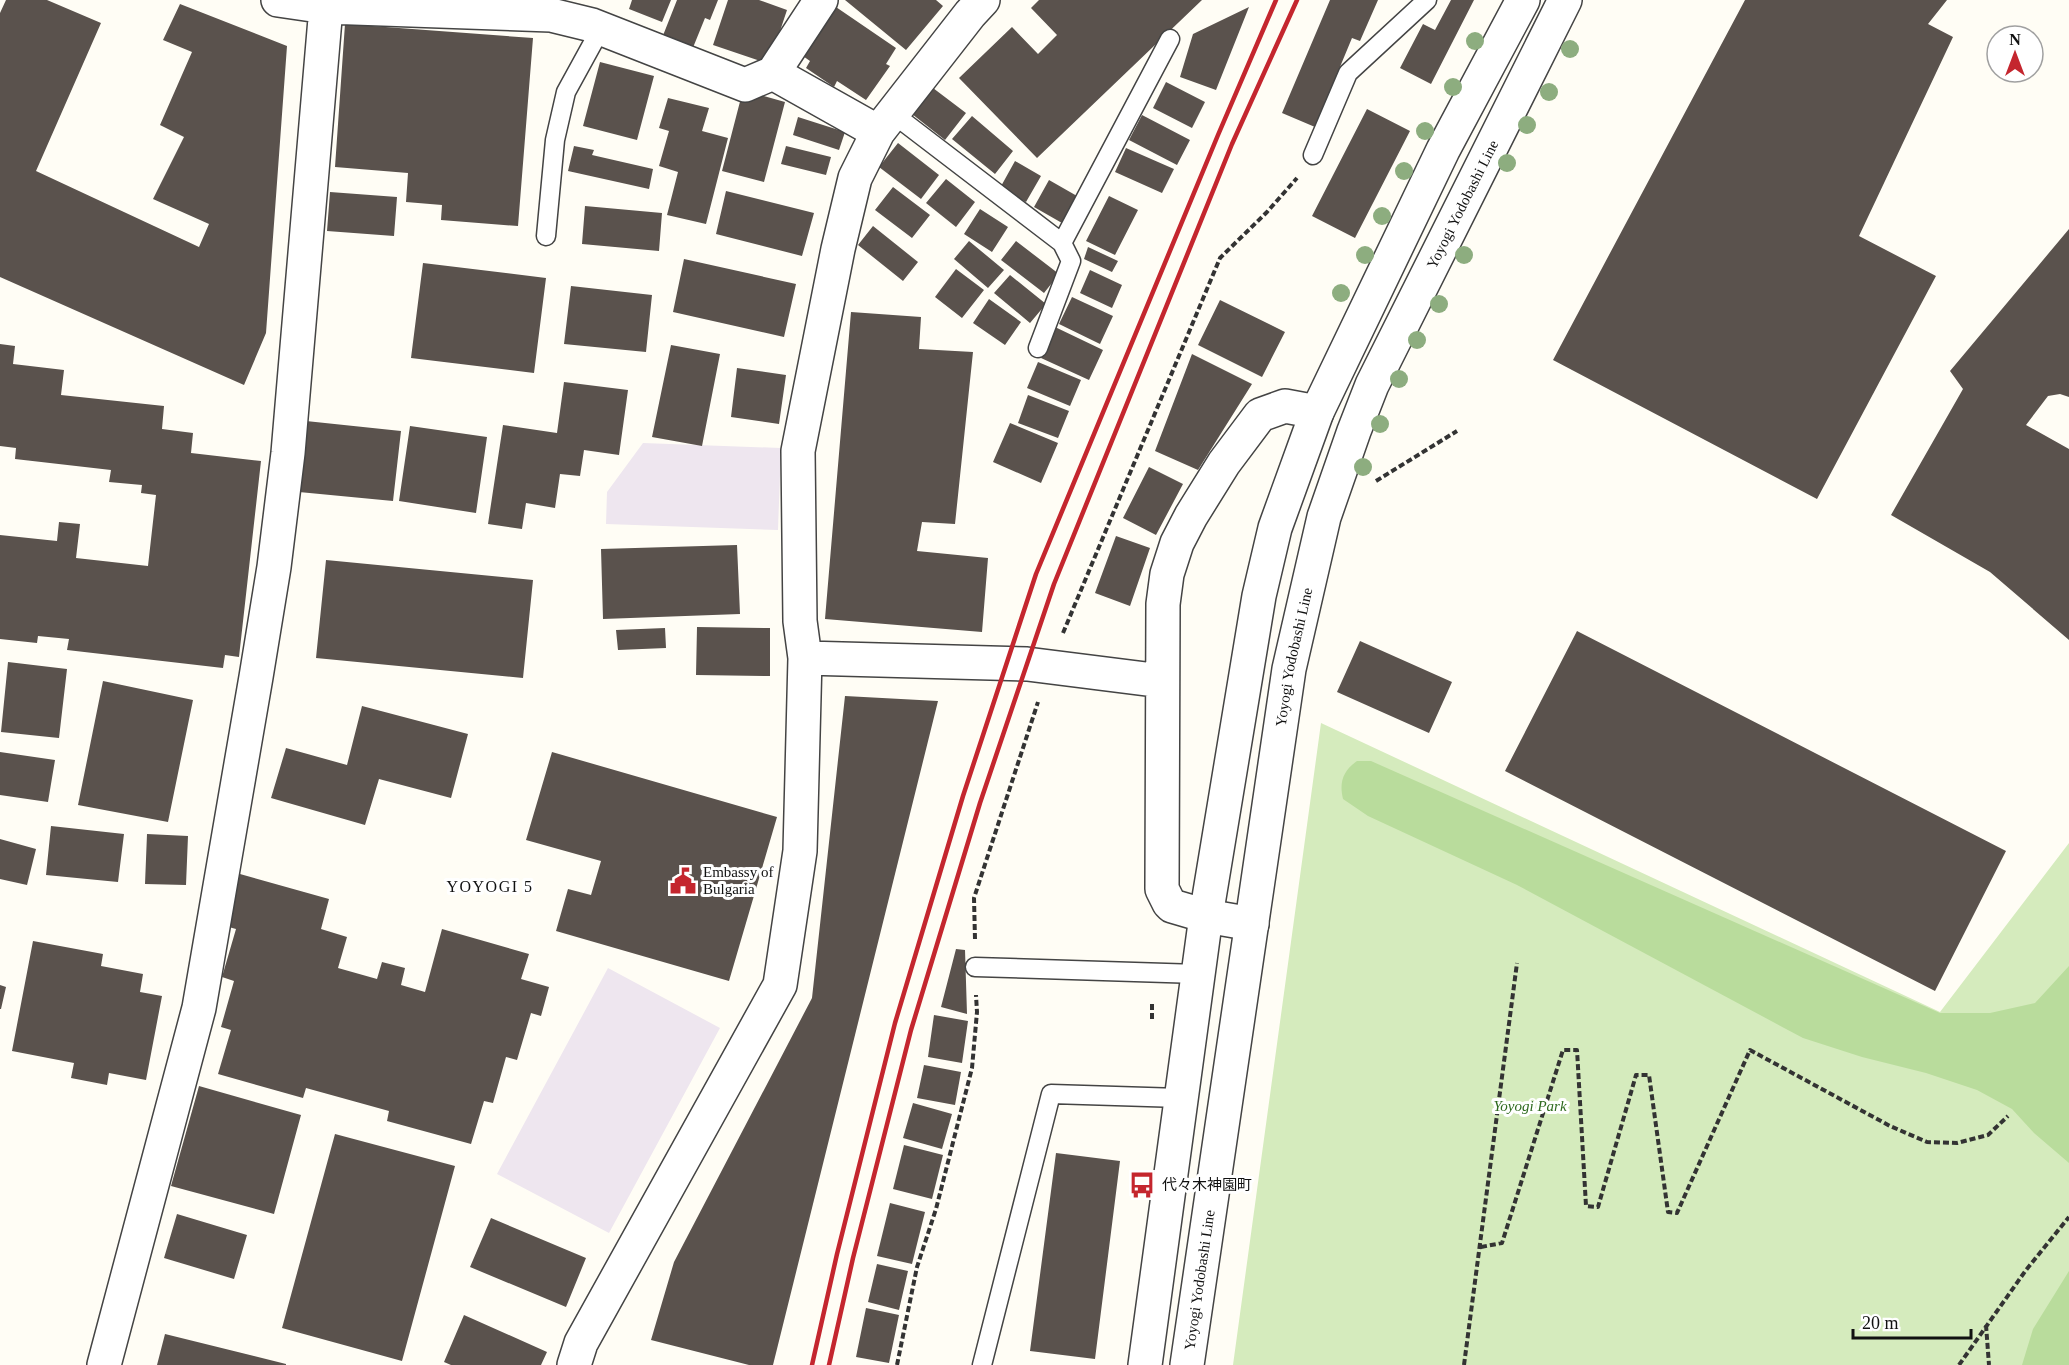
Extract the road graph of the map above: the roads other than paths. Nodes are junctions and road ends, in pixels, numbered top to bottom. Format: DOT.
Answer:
graph roads {
  1 [pos="278,0"];
  2 [pos="821,0"];
  3 [pos="983,0"];
  4 [pos="1427,0"];
  5 [pos="1523,0"];
  6 [pos="1565,0"];
  7 [pos="326,7"];
  8 [pos="598,19"];
  9 [pos="1170,39"];
  10 [pos="773,73"];
  11 [pos="885,123"];
  12 [pos="1313,155"];
  13 [pos="546,236"];
  14 [pos="1062,243"];
  15 [pos="1038,348"];
  16 [pos="1317,411"];
  17 [pos="805,658"];
  18 [pos="1162,681"];
  19 [pos="1206,916"];
  20 [pos="1252,924"];
  21 [pos="975,967"];
  22 [pos="1198,974"];
  23 [pos="1180,1098"];
  24 [pos="104,1365"];
  25 [pos="574,1365"];
  26 [pos="982,1365"];
  27 [pos="1145,1365"];
  28 [pos="1187,1365"];
  1 -- 7 [label="street"];
  2 -- 10 [label="street"];
  3 -- 11 [label="street"];
  4 -- 12 [label="lane"];
  5 -- 16 [label="street"];
  6 -- 20 [label="street, Yoyogi Yodobashi Line"];
  7 -- 8 [label="street"];
  7 -- 24 [label="street"];
  8 -- 10 [label="street"];
  8 -- 13 [label="lane"];
  9 -- 14 [label="lane"];
  10 -- 11 [label="street"];
  11 -- 14 [label="lane"];
  11 -- 17 [label="street"];
  14 -- 15 [label="lane"];
  16 -- 18 [label="street"];
  16 -- 19 [label="street"];
  17 -- 18 [label="street"];
  17 -- 25 [label="street"];
  18 -- 19 [label="street"];
  19 -- 20 [label="street"];
  19 -- 22 [label="street"];
  20 -- 28 [label="street, Yoyogi Yodobashi Line"];
  21 -- 22 [label="lane"];
  22 -- 23 [label="street"];
  23 -- 26 [label="lane"];
  23 -- 27 [label="street"];
}
